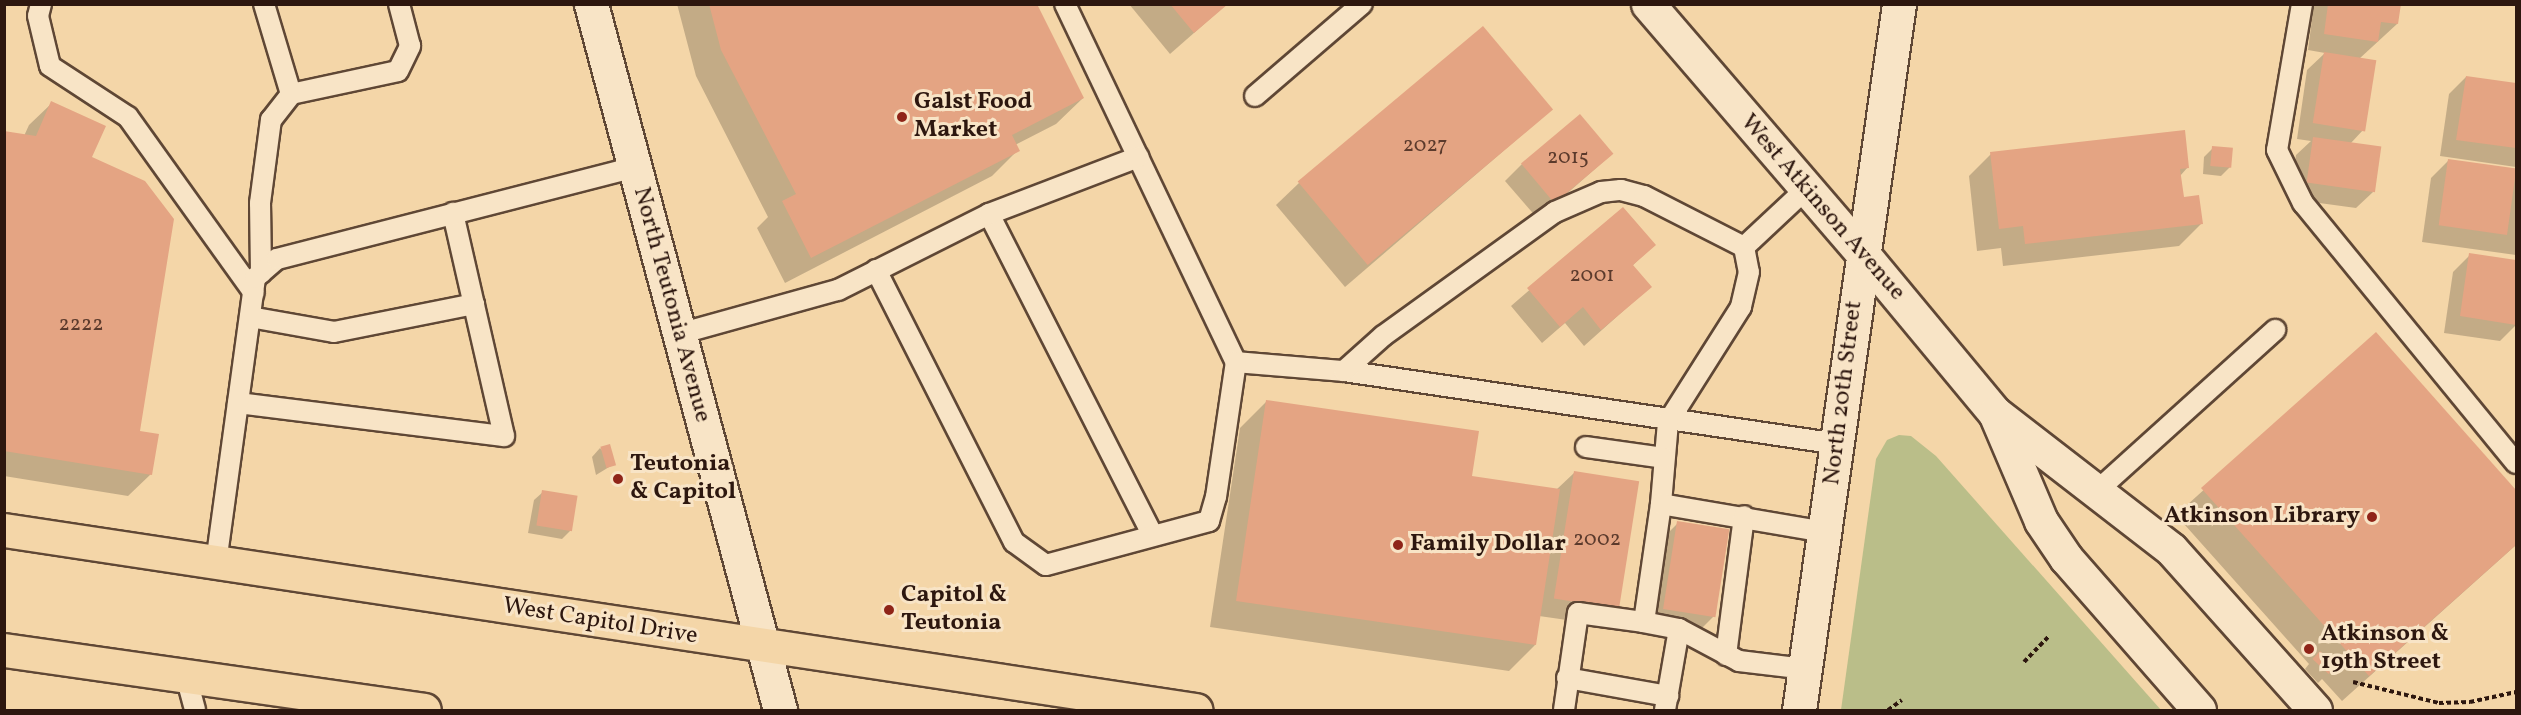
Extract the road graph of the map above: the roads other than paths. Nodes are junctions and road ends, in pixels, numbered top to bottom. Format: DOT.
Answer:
graph roads {
  1 [pos="41,4"];
  2 [pos="264,4"];
  3 [pos="399,4"];
  4 [pos="591,4"];
  5 [pos="1065,4"];
  6 [pos="1362,4"];
  7 [pos="1648,4"];
  8 [pos="1899,4"];
  9 [pos="2302,4"];
  10 [pos="291,94"];
  11 [pos="1255,96"];
  12 [pos="1138,157"];
  13 [pos="635,167"];
  14 [pos="1805,190"];
  15 [pos="453,213"];
  16 [pos="989,214"];
  17 [pos="1744,248"];
  18 [pos="1862,252"];
  19 [pos="876,270"];
  20 [pos="261,273"];
  21 [pos="254,293"];
  22 [pos="474,304"];
  23 [pos="250,317"];
  24 [pos="2275,330"];
  25 [pos="679,334"];
  26 [pos="1236,362"];
  27 [pos="1344,371"];
  28 [pos="238,403"];
  29 [pos="1995,413"];
  30 [pos="1668,422"];
  31 [pos="1838,444"];
  32 [pos="1586,447"];
  33 [pos="1664,458"];
  34 [pos="2517,464"];
  35 [pos="2098,490"];
  36 [pos="1661,504"];
  37 [pos="1744,516"];
  38 [pos="4,530"];
  39 [pos="1825,532"];
  40 [pos="1153,536"];
  41 [pos="216,563"];
  42 [pos="1644,622"];
  43 [pos="1679,629"];
  44 [pos="763,647"];
  45 [pos="4,650"];
  46 [pos="1726,655"];
  47 [pos="1805,669"];
  48 [pos="186,676"];
  49 [pos="1567,678"];
  50 [pos="1666,703"];
  51 [pos="354,705"];
  52 [pos="195,711"];
  53 [pos="423,711"];
  54 [pos="780,711"];
  55 [pos="1195,711"];
  56 [pos="1564,711"];
  57 [pos="1800,711"];
  58 [pos="2199,711"];
  59 [pos="2315,711"];
  1 -- 21 [label="lane"];
  2 -- 10 [label="lane"];
  3 -- 10 [label="lane"];
  4 -- 13 [label="street, North Teutonia Avenue"];
  5 -- 12 [label="lane"];
  6 -- 11 [label="lane"];
  7 -- 14 [label="street, West Atkinson Avenue"];
  8 -- 18 [label="street, North 20th Street"];
  9 -- 34 [label="lane"];
  10 -- 20 [label="lane"];
  12 -- 16 [label="lane"];
  12 -- 26 [label="lane"];
  13 -- 15 [label="lane"];
  13 -- 25 [label="street, North Teutonia Avenue"];
  14 -- 17 [label="lane"];
  14 -- 18 [label="street, West Atkinson Avenue"];
  15 -- 20 [label="lane"];
  15 -- 22 [label="lane"];
  16 -- 19 [label="lane"];
  16 -- 40 [label="lane"];
  17 -- 27 [label="lane"];
  17 -- 30 [label="lane"];
  18 -- 29 [label="street, West Atkinson Avenue"];
  18 -- 31 [label="street, North 20th Street"];
  19 -- 25 [label="lane"];
  19 -- 40 [label="lane"];
  20 -- 21 [label="lane"];
  21 -- 23 [label="lane"];
  22 -- 23 [label="lane"];
  22 -- 28 [label="lane"];
  23 -- 28 [label="lane"];
  24 -- 35 [label="lane"];
  25 -- 44 [label="street, North Teutonia Avenue"];
  26 -- 27 [label="lane"];
  26 -- 40 [label="lane"];
  27 -- 30 [label="lane"];
  28 -- 41 [label="lane"];
  29 -- 35 [label="street, West Atkinson Avenue"];
  29 -- 58 [label="street, West Atkinson Avenue"];
  30 -- 31 [label="lane"];
  30 -- 33 [label="lane"];
  31 -- 39 [label="street, North 20th Street"];
  32 -- 33 [label="lane"];
  33 -- 36 [label="lane"];
  35 -- 59 [label="street, West Atkinson Avenue"];
  36 -- 37 [label="lane"];
  36 -- 42 [label="lane"];
  37 -- 39 [label="lane"];
  37 -- 46 [label="lane"];
  38 -- 41 [label="main road, West Capitol Drive"];
  39 -- 47 [label="street, North 20th Street"];
  41 -- 44 [label="main road, West Capitol Drive"];
  42 -- 43 [label="lane"];
  42 -- 49 [label="lane"];
  43 -- 46 [label="lane"];
  43 -- 50 [label="lane"];
  44 -- 54 [label="street, North Teutonia Avenue"];
  44 -- 55 [label="main road, West Capitol Drive"];
  45 -- 48 [label="main road"];
  46 -- 47 [label="lane"];
  47 -- 57 [label="street, North 20th Street"];
  48 -- 51 [label="main road"];
  48 -- 52 [label="lane"];
  49 -- 50 [label="lane"];
  49 -- 56 [label="lane"];
  51 -- 53 [label="main road"];
}
